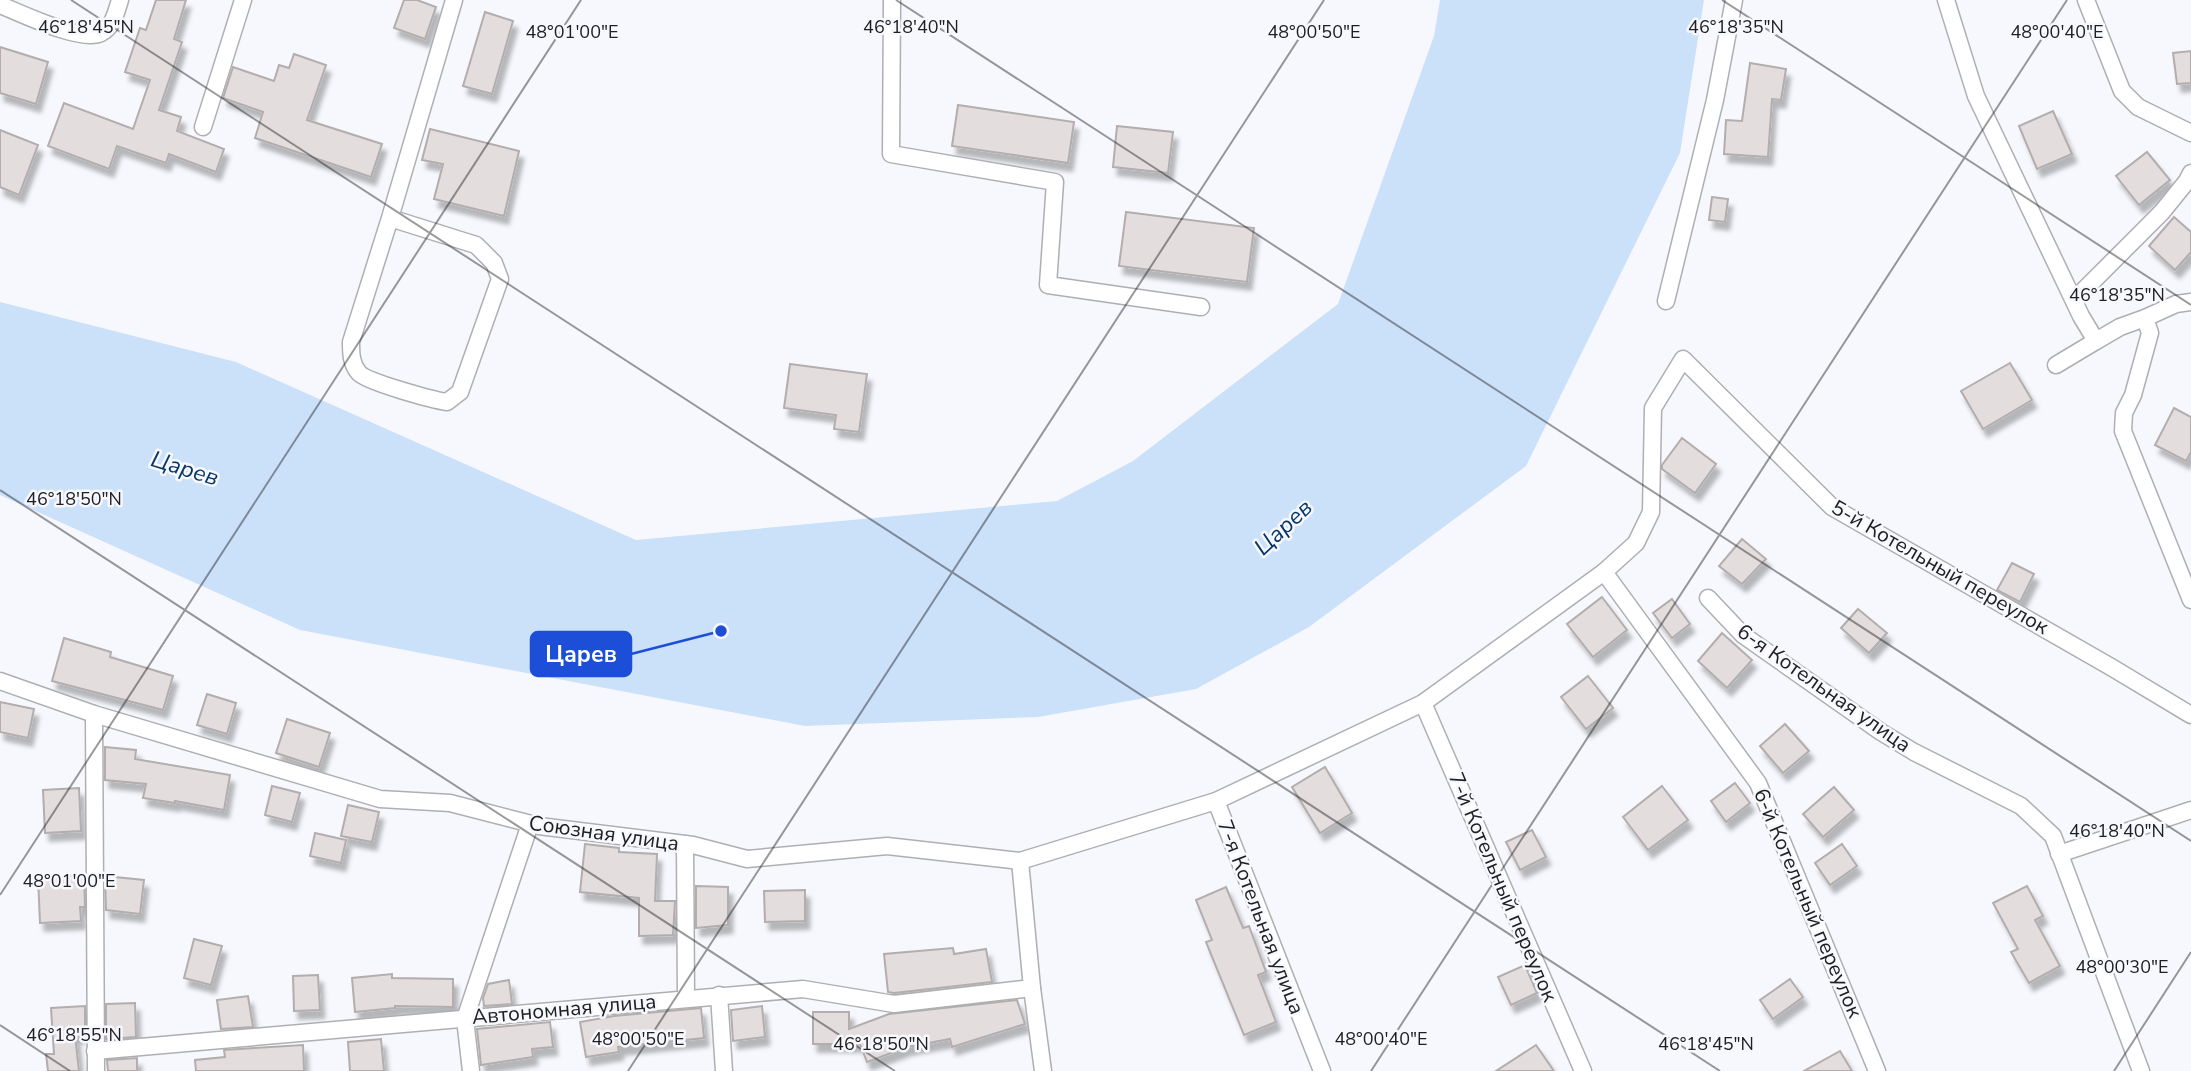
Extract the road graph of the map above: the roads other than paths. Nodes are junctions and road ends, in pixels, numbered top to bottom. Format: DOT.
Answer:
graph roads {
  1 [pos="120,0"];
  2 [pos="243,0"];
  3 [pos="454,0"];
  4 [pos="892,0"];
  5 [pos="1734,0"];
  6 [pos="1946,0"];
  7 [pos="2086,0"];
  8 [pos="0,5"];
  9 [pos="202,127"];
  10 [pos="2191,133"];
  11 [pos="2191,173"];
  12 [pos="390,218"];
  13 [pos="2074,300"];
  14 [pos="1666,301"];
  15 [pos="2191,302"];
  16 [pos="1201,307"];
  17 [pos="2145,318"];
  18 [pos="2096,341"];
  19 [pos="1683,359"];
  20 [pos="2056,365"];
  21 [pos="1604,572"];
  22 [pos="1708,598"];
  23 [pos="2191,600"];
  24 [pos="0,681"];
  25 [pos="1423,703"];
  26 [pos="94,714"];
  27 [pos="2191,715"];
  28 [pos="1216,801"];
  29 [pos="2191,810"];
  30 [pos="530,824"];
  31 [pos="685,844"];
  32 [pos="2059,854"];
  33 [pos="1020,861"];
  34 [pos="1032,988"];
  35 [pos="719,995"];
  36 [pos="686,998"];
  37 [pos="465,1018"];
  38 [pos="95,1051"];
  39 [pos="96,1071"];
  40 [pos="471,1071"];
  41 [pos="723,1071"];
  42 [pos="1043,1071"];
  43 [pos="1322,1071"];
  44 [pos="1583,1071"];
  45 [pos="1877,1071"];
  46 [pos="2141,1071"];
  1 -- 8 [label="street"];
  2 -- 9 [label="street"];
  3 -- 12 [label="street"];
  4 -- 16 [label="street"];
  5 -- 14 [label="street"];
  6 -- 13 [label="street"];
  7 -- 10 [label="street"];
  11 -- 13 [label="street"];
  12 -- 12 [label="street"];
  13 -- 18 [label="street"];
  15 -- 17 [label="street"];
  17 -- 18 [label="street"];
  17 -- 23 [label="street"];
  18 -- 20 [label="street"];
  19 -- 21 [label="street, Союзная улица"];
  19 -- 27 [label="street, 5-й Котельный переулок"];
  21 -- 25 [label="street, Союзная улица"];
  21 -- 45 [label="street, 6-й Котельный переулок"];
  22 -- 32 [label="street, 6-я Котельная улица"];
  24 -- 26 [label="street, Союзная улица"];
  25 -- 28 [label="street, Союзная улица"];
  25 -- 44 [label="street, 7-й Котельный переулок"];
  26 -- 30 [label="street, Союзная улица"];
  26 -- 38 [label="street"];
  28 -- 33 [label="street, Союзная улица"];
  28 -- 43 [label="street, 7-я Котельная улица"];
  29 -- 32 [label="street"];
  30 -- 31 [label="street, Союзная улица"];
  30 -- 37 [label="street"];
  31 -- 33 [label="street, Союзная улица"];
  31 -- 36 [label="street"];
  32 -- 46 [label="street, 6-я Котельная улица"];
  33 -- 34 [label="street"];
  34 -- 35 [label="street, Автономная улица"];
  34 -- 42 [label="street"];
  35 -- 36 [label="street, Автономная улица"];
  35 -- 41 [label="street"];
  36 -- 37 [label="street, Автономная улица"];
  37 -- 38 [label="street, Автономная улица"];
  37 -- 40 [label="street"];
  38 -- 39 [label="street"];
}
